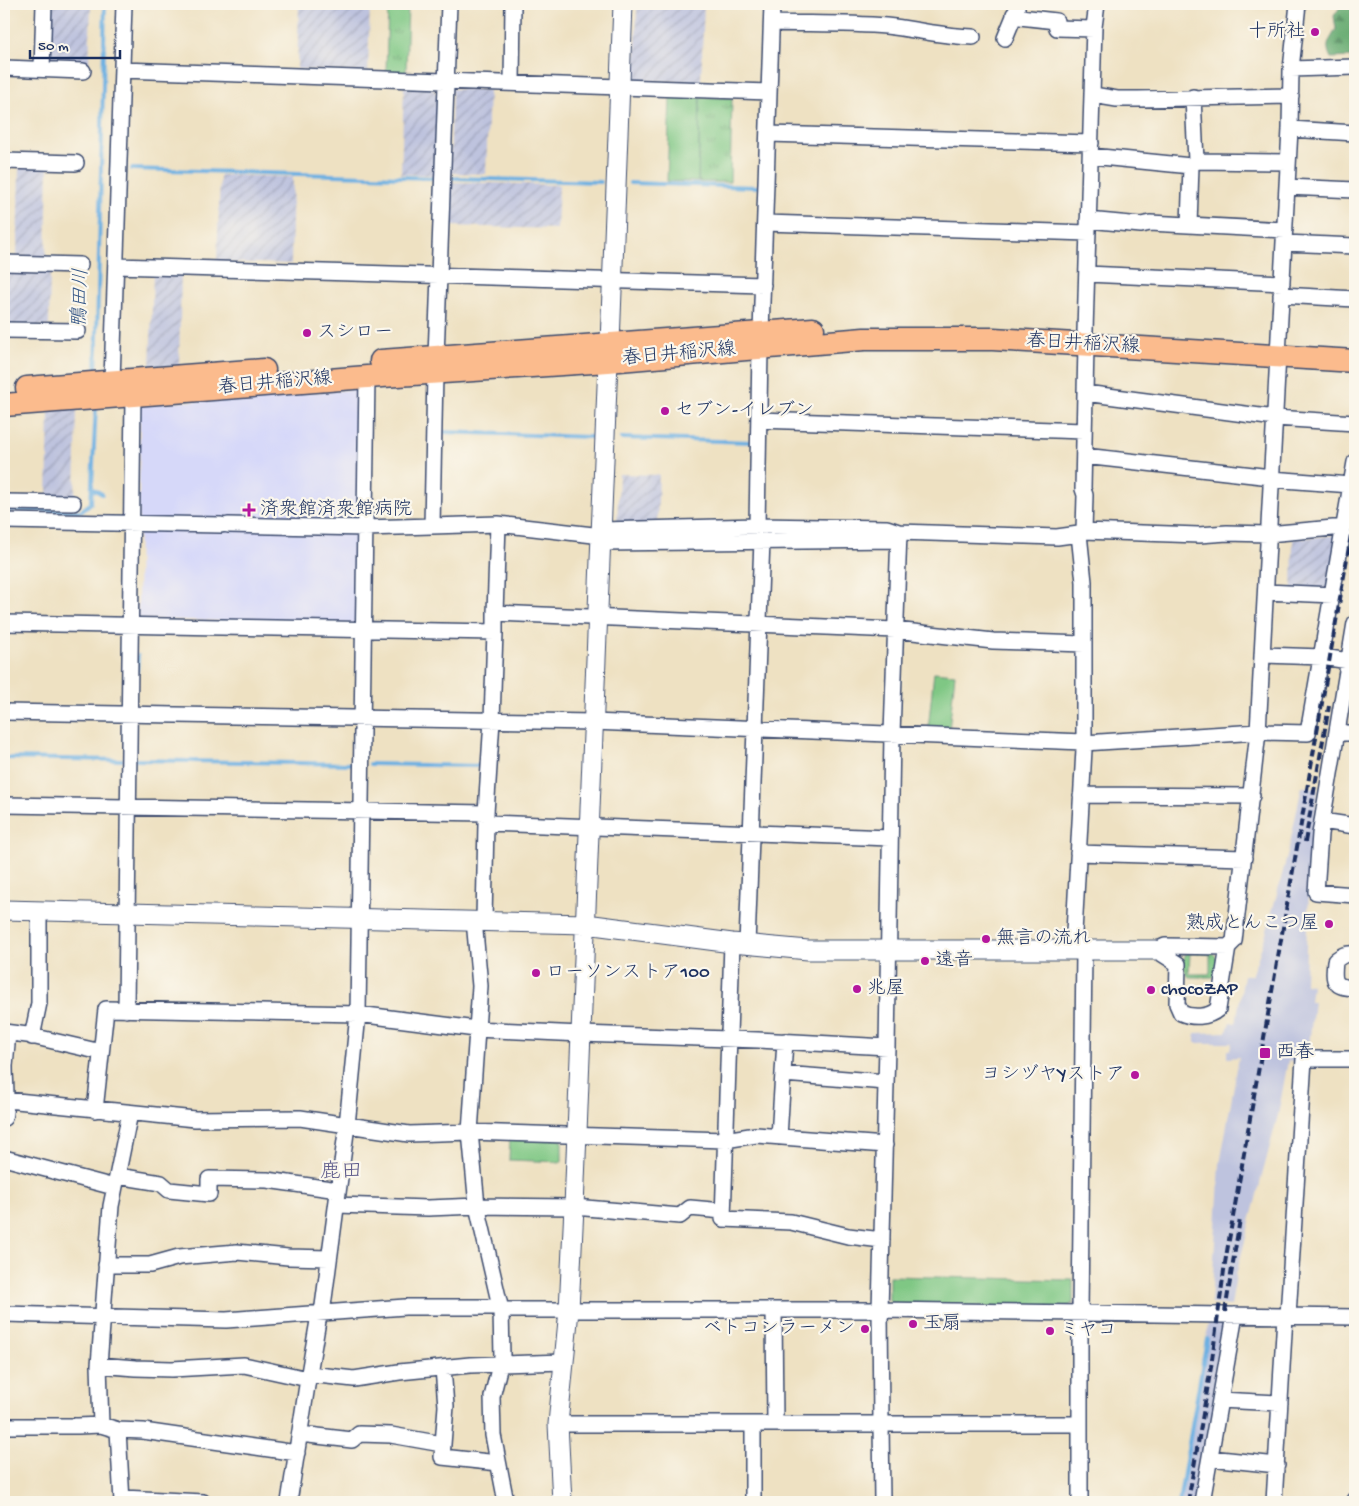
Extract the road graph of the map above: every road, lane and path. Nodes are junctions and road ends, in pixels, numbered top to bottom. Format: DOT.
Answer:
graph roads {
  1 [pos="44,4"];
  2 [pos="124,4"];
  3 [pos="449,4"];
  4 [pos="514,4"];
  5 [pos="623,4"];
  6 [pos="772,4"];
  7 [pos="1097,4"];
  8 [pos="1298,4"];
  9 [pos="1016,9"];
  10 [pos="772,23"];
  11 [pos="1094,29"];
  12 [pos="973,37"];
  13 [pos="1005,38"];
  14 [pos="1355,67"];
  15 [pos="4,68"];
  16 [pos="1291,69"];
  17 [pos="42,70"];
  18 [pos="122,70"];
  19 [pos="83,71"];
  20 [pos="446,81"];
  21 [pos="512,83"];
  22 [pos="620,87"];
  23 [pos="770,92"];
  24 [pos="1093,95"];
  25 [pos="1291,96"];
  26 [pos="1193,97"];
  27 [pos="1290,129"];
  28 [pos="1355,133"];
  29 [pos="768,134"];
  30 [pos="1091,149"];
  31 [pos="4,161"];
  32 [pos="1288,162"];
  33 [pos="76,163"];
  34 [pos="1194,164"];
  35 [pos="1287,188"];
  36 [pos="1355,190"];
  37 [pos="765,223"];
  38 [pos="1189,225"];
  39 [pos="1088,227"];
  40 [pos="1284,236"];
  41 [pos="1355,246"];
  42 [pos="4,263"];
  43 [pos="80,265"];
  44 [pos="116,266"];
  45 [pos="1086,274"];
  46 [pos="439,276"];
  47 [pos="613,281"];
  48 [pos="763,285"];
  49 [pos="1282,289"];
  50 [pos="1355,299"];
  51 [pos="4,330"];
  52 [pos="78,331"];
  53 [pos="1085,338"];
  54 [pos="760,340"];
  55 [pos="1355,346"];
  56 [pos="1278,350"];
  57 [pos="609,352"];
  58 [pos="1355,361"];
  59 [pos="435,365"];
  60 [pos="367,377"];
  61 [pos="108,387"];
  62 [pos="4,390"];
  63 [pos="83,392"];
  64 [pos="1085,393"];
  65 [pos="133,396"];
  66 [pos="4,405"];
  67 [pos="1275,418"];
  68 [pos="759,420"];
  69 [pos="1355,423"];
  70 [pos="1084,431"];
  71 [pos="1084,456"];
  72 [pos="1355,462"];
  73 [pos="1271,478"];
  74 [pos="1351,485"];
  75 [pos="4,502"];
  76 [pos="73,503"];
  77 [pos="4,521"];
  78 [pos="132,523"];
  79 [pos="498,524"];
  80 [pos="432,526"];
  81 [pos="1350,527"];
  82 [pos="365,528"];
  83 [pos="1081,532"];
  84 [pos="760,533"];
  85 [pos="1268,534"];
  86 [pos="602,536"];
  87 [pos="899,536"];
  88 [pos="1266,592"];
  89 [pos="1333,595"];
  90 [pos="495,613"];
  91 [pos="598,618"];
  92 [pos="4,623"];
  93 [pos="1355,623"];
  94 [pos="130,624"];
  95 [pos="759,625"];
  96 [pos="362,629"];
  97 [pos="894,630"];
  98 [pos="495,632"];
  99 [pos="1084,644"];
  100 [pos="1262,654"];
  101 [pos="1322,657"];
  102 [pos="1349,661"];
  103 [pos="4,712"];
  104 [pos="129,714"];
  105 [pos="361,718"];
  106 [pos="492,720"];
  107 [pos="593,722"];
  108 [pos="756,728"];
  109 [pos="1258,732"];
  110 [pos="1337,733"];
  111 [pos="1355,733"];
  112 [pos="892,734"];
  113 [pos="1084,742"];
  114 [pos="1081,795"];
  115 [pos="1252,796"];
  116 [pos="4,805"];
  117 [pos="128,807"];
  118 [pos="360,811"];
  119 [pos="486,818"];
  120 [pos="1322,822"];
  121 [pos="1355,826"];
  122 [pos="589,827"];
  123 [pos="751,833"];
  124 [pos="890,838"];
  125 [pos="1078,853"];
  126 [pos="1244,858"];
  127 [pos="1355,895"];
  128 [pos="4,910"];
  129 [pos="39,910"];
  130 [pos="127,911"];
  131 [pos="359,917"];
  132 [pos="479,920"];
  133 [pos="586,924"];
  134 [pos="740,944"];
  135 [pos="1186,946"];
  136 [pos="1228,947"];
  137 [pos="889,950"];
  138 [pos="1156,950"];
  139 [pos="1079,951"];
  140 [pos="1355,954"];
  141 [pos="1178,964"];
  142 [pos="1355,988"];
  143 [pos="126,1010"];
  144 [pos="358,1014"];
  145 [pos="476,1028"];
  146 [pos="6,1033"];
  147 [pos="581,1034"];
  148 [pos="32,1037"];
  149 [pos="729,1039"];
  150 [pos="785,1041"];
  151 [pos="887,1047"];
  152 [pos="102,1052"];
  153 [pos="1355,1060"];
  154 [pos="783,1074"];
  155 [pos="886,1082"];
  156 [pos="5,1110"];
  157 [pos="95,1110"];
  158 [pos="130,1113"];
  159 [pos="346,1125"];
  160 [pos="470,1132"];
  161 [pos="577,1135"];
  162 [pos="779,1137"];
  163 [pos="725,1140"];
  164 [pos="885,1145"];
  165 [pos="4,1158"];
  166 [pos="116,1182"];
  167 [pos="337,1197"];
  168 [pos="477,1206"];
  169 [pos="574,1206"];
  170 [pos="723,1211"];
  171 [pos="882,1240"];
  172 [pos="329,1258"];
  173 [pos="106,1265"];
  174 [pos="501,1309"];
  175 [pos="568,1310"];
  176 [pos="774,1310"];
  177 [pos="880,1310"];
  178 [pos="1080,1313"];
  179 [pos="4,1314"];
  180 [pos="321,1314"];
  181 [pos="1235,1315"];
  182 [pos="1286,1316"];
  183 [pos="1355,1317"];
  184 [pos="102,1318"];
  185 [pos="564,1362"];
  186 [pos="500,1364"];
  187 [pos="99,1365"];
  188 [pos="444,1368"];
  189 [pos="308,1376"];
  190 [pos="1220,1400"];
  191 [pos="1280,1403"];
  192 [pos="101,1424"];
  193 [pos="558,1424"];
  194 [pos="753,1424"];
  195 [pos="774,1424"];
  196 [pos="881,1424"];
  197 [pos="1080,1424"];
  198 [pos="4,1426"];
  199 [pos="118,1430"];
  200 [pos="300,1434"];
  201 [pos="442,1444"];
  202 [pos="297,1453"];
  203 [pos="1210,1458"];
  204 [pos="498,1463"];
  205 [pos="1276,1465"];
  206 [pos="123,1500"];
  207 [pos="203,1502"];
  208 [pos="289,1502"];
  209 [pos="506,1502"];
  210 [pos="562,1502"];
  211 [pos="753,1502"];
  212 [pos="882,1502"];
  213 [pos="1080,1502"];
  214 [pos="1202,1502"];
  215 [pos="1274,1502"];
  1 -- 17 [label="street"];
  2 -- 18 [label="street"];
  3 -- 20 [label="street"];
  4 -- 21 [label="street"];
  5 -- 22 [label="street"];
  6 -- 10 [label="street"];
  7 -- 11 [label="street"];
  8 -- 16 [label="street"];
  9 -- 11 [label="street"];
  9 -- 13 [label="street"];
  10 -- 12 [label="street"];
  10 -- 23 [label="street"];
  11 -- 24 [label="street"];
  14 -- 16 [label="street"];
  15 -- 17 [label="street"];
  16 -- 25 [label="street"];
  17 -- 19 [label="street"];
  18 -- 20 [label="street"];
  18 -- 44 [label="street"];
  20 -- 21 [label="street"];
  20 -- 46 [label="street"];
  21 -- 22 [label="street"];
  22 -- 23 [label="street"];
  22 -- 47 [label="street"];
  23 -- 29 [label="street"];
  24 -- 26 [label="street"];
  24 -- 30 [label="street"];
  25 -- 26 [label="street"];
  25 -- 27 [label="street"];
  26 -- 34 [label="street"];
  27 -- 28 [label="street"];
  27 -- 32 [label="street"];
  29 -- 30 [label="street"];
  29 -- 37 [label="street"];
  30 -- 34 [label="street"];
  30 -- 39 [label="street"];
  31 -- 33 [label="street"];
  32 -- 34 [label="street"];
  32 -- 35 [label="street"];
  34 -- 38 [label="street"];
  35 -- 36 [label="street"];
  35 -- 40 [label="street"];
  37 -- 39 [label="street"];
  37 -- 48 [label="street"];
  38 -- 39 [label="street"];
  38 -- 40 [label="street"];
  39 -- 45 [label="street"];
  40 -- 41 [label="street"];
  40 -- 49 [label="street"];
  42 -- 43 [label="street"];
  44 -- 46 [label="street"];
  44 -- 61 [label="street"];
  45 -- 49 [label="street"];
  45 -- 53 [label="street"];
  46 -- 47 [label="street"];
  46 -- 59 [label="street"];
  47 -- 48 [label="street"];
  47 -- 57 [label="street"];
  48 -- 54 [label="street"];
  49 -- 50 [label="street"];
  49 -- 56 [label="street"];
  51 -- 52 [label="street"];
  53 -- 54 [label="main road, 春日井稲沢線"];
  53 -- 56 [label="main road, 春日井稲沢線"];
  53 -- 64 [label="street"];
  54 -- 57 [label="main road, 春日井稲沢線"];
  54 -- 68 [label="street"];
  55 -- 56 [label="main road, 春日井稲沢線"];
  56 -- 58 [label="main road, 春日井稲沢線"];
  56 -- 67 [label="street"];
  57 -- 59 [label="main road, 春日井稲沢線"];
  57 -- 86 [label="street"];
  59 -- 60 [label="main road, 春日井稲沢線"];
  59 -- 61 [label="main road, 春日井稲沢線"];
  59 -- 80 [label="street"];
  60 -- 65 [label="main road, 春日井稲沢線"];
  60 -- 82 [label="street"];
  61 -- 63 [label="main road, 春日井稲沢線"];
  61 -- 65 [label="main road, 春日井稲沢線"];
  62 -- 63 [label="main road, 春日井稲沢線"];
  63 -- 66 [label="main road, 春日井稲沢線"];
  64 -- 67 [label="street"];
  64 -- 70 [label="street"];
  65 -- 78 [label="street"];
  67 -- 69 [label="street"];
  67 -- 73 [label="street"];
  68 -- 70 [label="street"];
  68 -- 84 [label="street"];
  70 -- 71 [label="street"];
  71 -- 73 [label="street"];
  71 -- 83 [label="street"];
  72 -- 74 [label="street"];
  73 -- 74 [label="street"];
  73 -- 85 [label="street"];
  74 -- 81 [label="street"];
  75 -- 76 [label="street"];
  77 -- 78 [label="street"];
  78 -- 82 [label="street"];
  78 -- 94 [label="street"];
  79 -- 80 [label="street"];
  79 -- 86 [label="street"];
  79 -- 90 [label="street"];
  80 -- 82 [label="street"];
  81 -- 85 [label="street"];
  81 -- 89 [label="street"];
  82 -- 96 [label="street"];
  83 -- 85 [label="street"];
  83 -- 87 [label="street"];
  83 -- 99 [label="street"];
  84 -- 86 [label="street"];
  84 -- 87 [label="street"];
  84 -- 95 [label="street"];
  85 -- 88 [label="street"];
  86 -- 91 [label="street"];
  87 -- 97 [label="street"];
  88 -- 89 [label="street"];
  88 -- 100 [label="street"];
  89 -- 101 [label="street"];
  90 -- 91 [label="street"];
  90 -- 98 [label="street"];
  91 -- 95 [label="street"];
  91 -- 107 [label="street"];
  92 -- 94 [label="street"];
  93 -- 102 [label="street"];
  94 -- 96 [label="street"];
  94 -- 104 [label="street"];
  95 -- 97 [label="street"];
  95 -- 108 [label="street"];
  96 -- 98 [label="street"];
  96 -- 105 [label="street"];
  97 -- 99 [label="street"];
  97 -- 112 [label="street"];
  98 -- 106 [label="street"];
  99 -- 113 [label="street"];
  100 -- 101 [label="street"];
  100 -- 109 [label="street"];
  101 -- 102 [label="street"];
  101 -- 109 [label="street"];
  102 -- 110 [label="street"];
  103 -- 104 [label="street"];
  104 -- 105 [label="street"];
  104 -- 117 [label="street"];
  105 -- 106 [label="street"];
  105 -- 118 [label="street"];
  106 -- 107 [label="street"];
  106 -- 119 [label="street"];
  107 -- 108 [label="street"];
  107 -- 122 [label="street"];
  108 -- 112 [label="street"];
  108 -- 123 [label="street"];
  109 -- 113 [label="street"];
  109 -- 115 [label="street"];
  110 -- 111 [label="street"];
  110 -- 120 [label="street"];
  112 -- 113 [label="street"];
  112 -- 124 [label="street"];
  113 -- 114 [label="street"];
  114 -- 115 [label="street"];
  114 -- 125 [label="street"];
  115 -- 126 [label="street"];
  116 -- 117 [label="street"];
  117 -- 118 [label="street"];
  117 -- 130 [label="street"];
  118 -- 119 [label="street"];
  118 -- 131 [label="street"];
  119 -- 122 [label="street"];
  119 -- 132 [label="street"];
  120 -- 121 [label="street"];
  120 -- 127 [label="street"];
  122 -- 123 [label="street"];
  122 -- 133 [label="street"];
  123 -- 124 [label="street"];
  123 -- 134 [label="street"];
  124 -- 137 [label="street"];
  125 -- 126 [label="street"];
  125 -- 139 [label="street"];
  126 -- 136 [label="street"];
  128 -- 129 [label="street"];
  129 -- 130 [label="street"];
  129 -- 148 [label="street"];
  130 -- 131 [label="street"];
  130 -- 143 [label="street"];
  131 -- 132 [label="street"];
  131 -- 144 [label="street"];
  132 -- 133 [label="street"];
  132 -- 145 [label="street"];
  133 -- 134 [label="street"];
  133 -- 147 [label="street"];
  134 -- 137 [label="street"];
  134 -- 149 [label="street"];
  135 -- 136 [label="street"];
  135 -- 138 [label="street"];
  135 -- 141 [label="street"];
  136 -- 141 [label="street"];
  137 -- 139 [label="street"];
  137 -- 151 [label="street"];
  138 -- 139 [label="street"];
  138 -- 141 [label="street"];
  139 -- 178 [label="street"];
  140 -- 142 [label="street"];
  143 -- 144 [label="street"];
  143 -- 152 [label="street"];
  144 -- 145 [label="street"];
  144 -- 159 [label="street"];
  145 -- 147 [label="street"];
  145 -- 160 [label="street"];
  146 -- 148 [label="street"];
  146 -- 156 [label="street"];
  147 -- 149 [label="street"];
  147 -- 161 [label="street"];
  148 -- 152 [label="street"];
  149 -- 150 [label="street"];
  149 -- 163 [label="street"];
  150 -- 151 [label="street"];
  150 -- 154 [label="street"];
  151 -- 155 [label="street"];
  152 -- 157 [label="street"];
  153 -- 182 [label="street"];
  154 -- 155 [label="street"];
  154 -- 162 [label="street"];
  155 -- 164 [label="street"];
  156 -- 157 [label="street"];
  157 -- 158 [label="street"];
  158 -- 159 [label="street"];
  158 -- 166 [label="street"];
  159 -- 160 [label="street"];
  159 -- 167 [label="street"];
  160 -- 161 [label="street"];
  160 -- 168 [label="street"];
  161 -- 163 [label="street"];
  161 -- 169 [label="street"];
  162 -- 163 [label="street"];
  162 -- 164 [label="street"];
  163 -- 170 [label="street"];
  164 -- 171 [label="street"];
  165 -- 166 [label="street"];
  166 -- 167 [label="street"];
  166 -- 173 [label="street"];
  167 -- 168 [label="street"];
  167 -- 172 [label="street"];
  168 -- 169 [label="street"];
  168 -- 174 [label="street"];
  169 -- 170 [label="street"];
  169 -- 175 [label="street"];
  170 -- 171 [label="street"];
  171 -- 177 [label="street"];
  172 -- 173 [label="street"];
  172 -- 180 [label="street"];
  173 -- 184 [label="street"];
  174 -- 175 [label="street"];
  174 -- 180 [label="street"];
  174 -- 186 [label="street"];
  175 -- 176 [label="street"];
  175 -- 185 [label="street"];
  176 -- 177 [label="street"];
  176 -- 195 [label="street"];
  177 -- 178 [label="street"];
  177 -- 196 [label="street"];
  178 -- 181 [label="street"];
  178 -- 197 [label="street"];
  179 -- 184 [label="street"];
  180 -- 184 [label="street"];
  180 -- 189 [label="street"];
  181 -- 182 [label="street"];
  181 -- 190 [label="street"];
  182 -- 183 [label="street"];
  182 -- 191 [label="street"];
  184 -- 187 [label="street"];
  185 -- 186 [label="street"];
  185 -- 193 [label="street"];
  186 -- 188 [label="street"];
  186 -- 204 [label="street"];
  187 -- 189 [label="street"];
  187 -- 192 [label="street"];
  188 -- 189 [label="street"];
  188 -- 201 [label="street"];
  189 -- 200 [label="street"];
  190 -- 191 [label="street"];
  190 -- 203 [label="street"];
  191 -- 205 [label="street"];
  192 -- 198 [label="street"];
  192 -- 199 [label="street"];
  193 -- 194 [label="street"];
  193 -- 210 [label="street"];
  194 -- 195 [label="street"];
  194 -- 211 [label="street"];
  195 -- 196 [label="street"];
  196 -- 197 [label="street"];
  196 -- 212 [label="street"];
  197 -- 213 [label="street"];
  199 -- 202 [label="street"];
  199 -- 206 [label="street"];
  200 -- 201 [label="street"];
  200 -- 202 [label="street"];
  201 -- 204 [label="street"];
  202 -- 208 [label="street"];
  203 -- 205 [label="street"];
  203 -- 214 [label="street"];
  204 -- 209 [label="street"];
  205 -- 215 [label="street"];
  206 -- 207 [label="street"];
}
